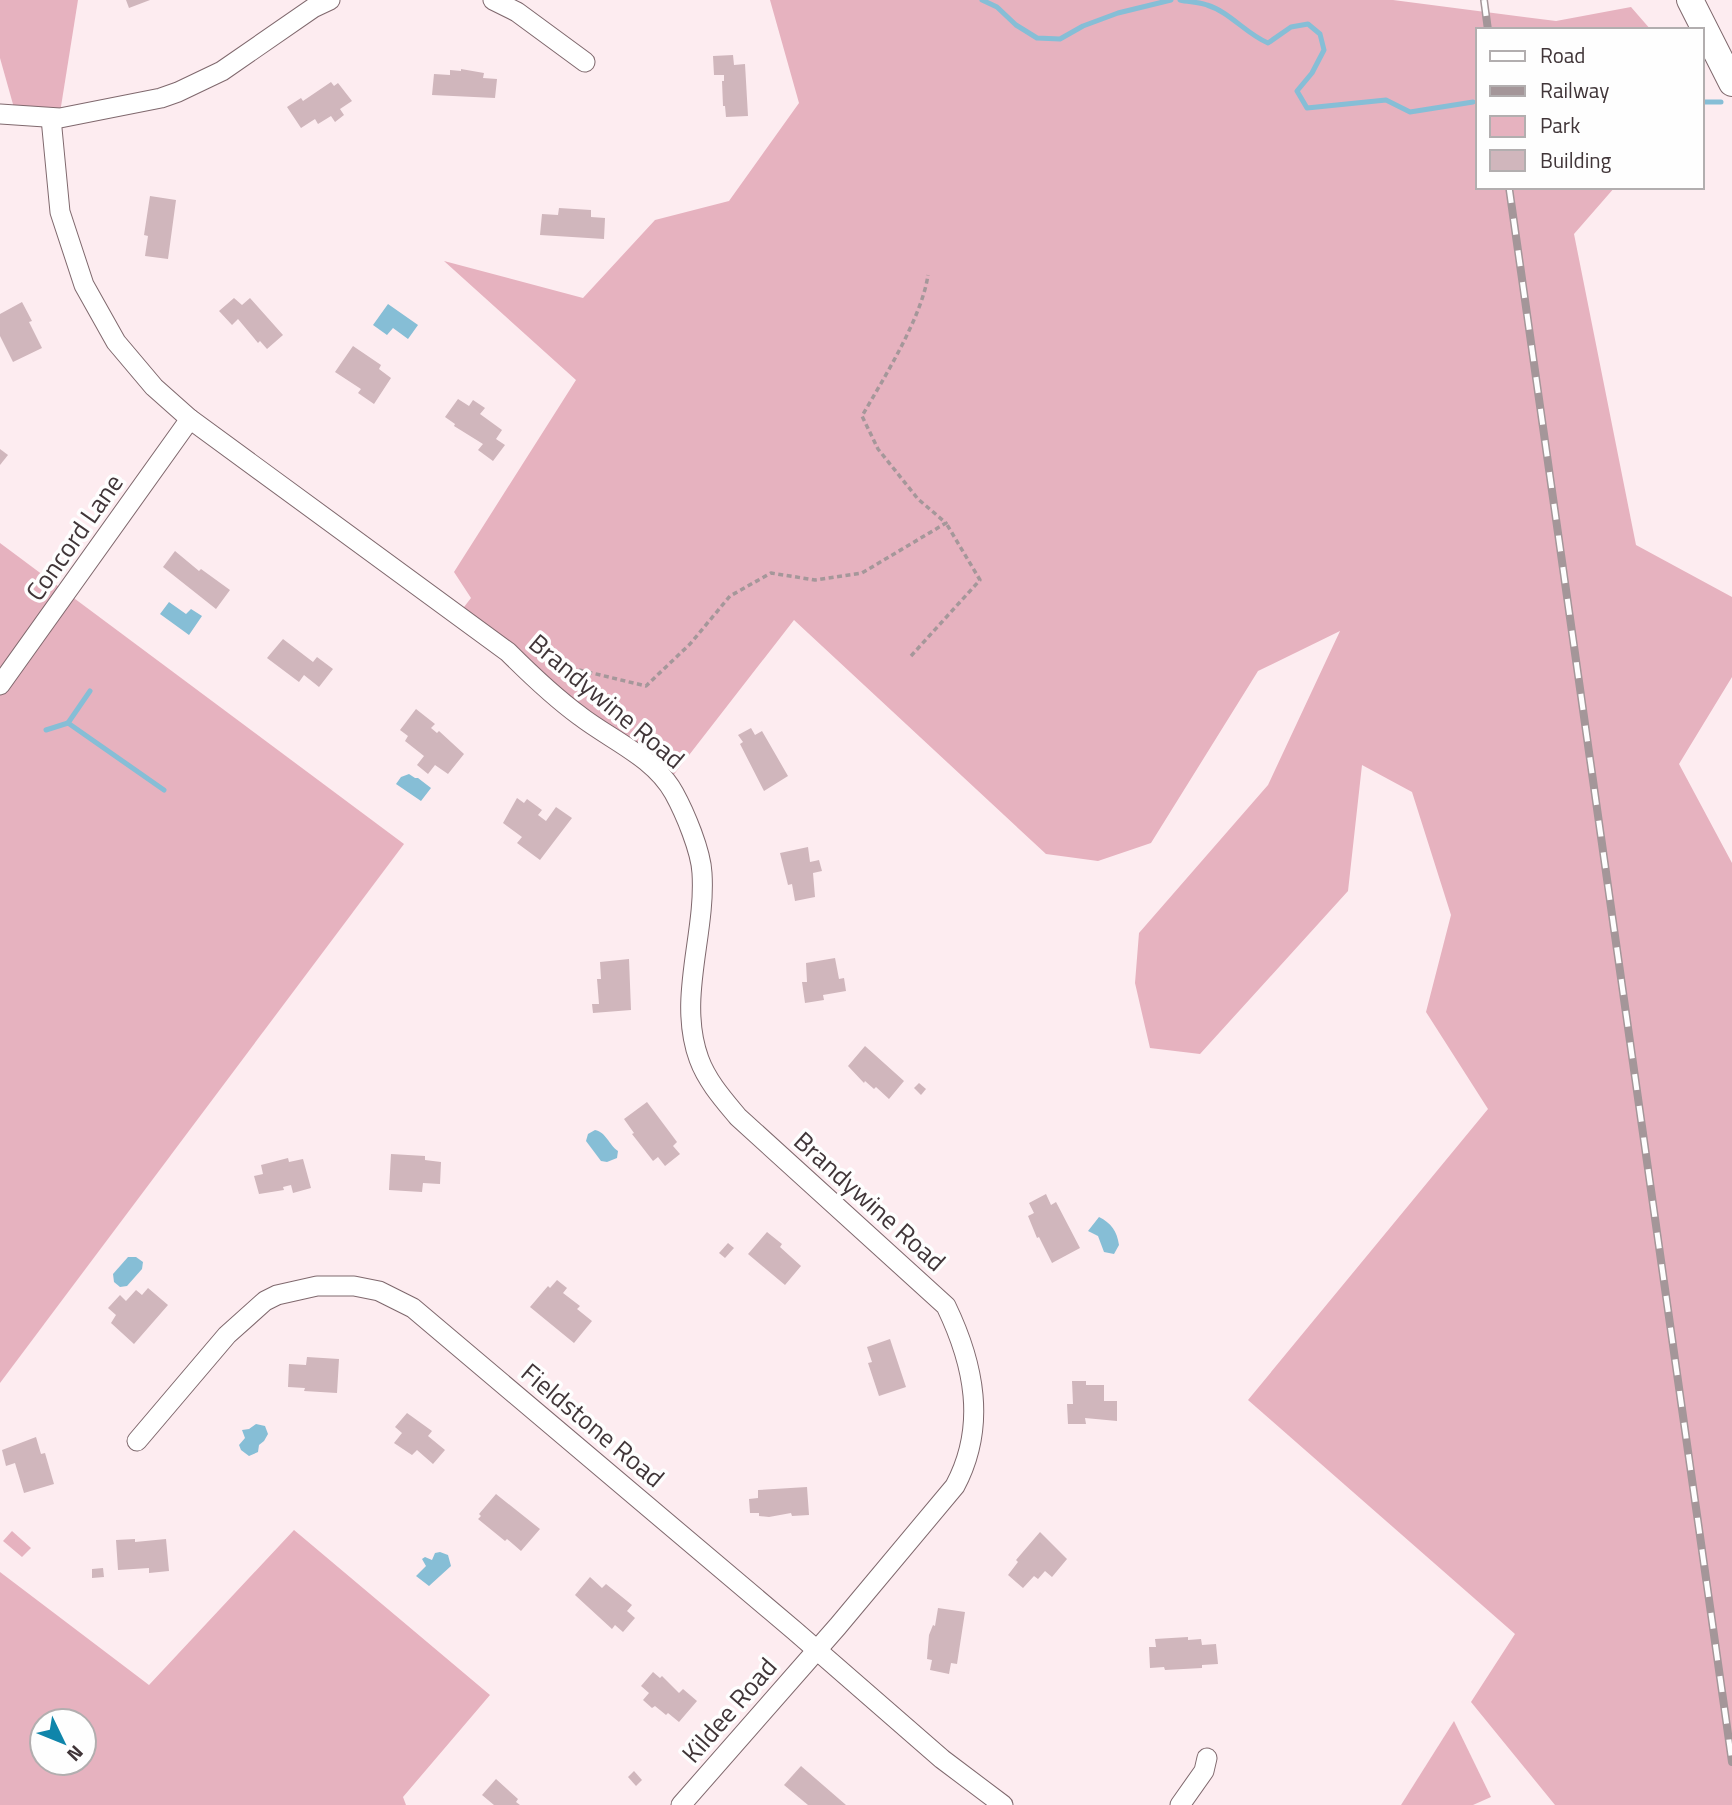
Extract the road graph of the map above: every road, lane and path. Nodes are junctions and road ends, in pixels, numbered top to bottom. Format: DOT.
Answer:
graph roads {
  1 [pos="330,0"];
  2 [pos="493,0"];
  3 [pos="1690,0"];
  4 [pos="585,62"];
  5 [pos="1732,83"];
  6 [pos="0,114"];
  7 [pos="51,118"];
  8 [pos="928,275"];
  9 [pos="190,419"];
  10 [pos="946,523"];
  11 [pos="911,656"];
  12 [pos="544,662"];
  13 [pos="0,685"];
  14 [pos="138,1441"];
  15 [pos="817,1650"];
  16 [pos="1207,1758"];
  17 [pos="681,1805"];
  18 [pos="1003,1805"];
  19 [pos="1180,1805"];
  1 -- 7 [label="street"];
  2 -- 4 [label="street"];
  3 -- 5 [label="street"];
  6 -- 7 [label="street"];
  7 -- 9 [label="street, Brandywine Road"];
  8 -- 10 [label="path"];
  9 -- 13 [label="street, Concord Lane"];
  9 -- 15 [label="street, Brandywine Road"];
  10 -- 11 [label="path"];
  10 -- 12 [label="path"];
  14 -- 15 [label="street, Fieldstone Road"];
  15 -- 17 [label="street, Kildee Road"];
  15 -- 18 [label="street, Fieldstone Road"];
  16 -- 19 [label="street"];
}
